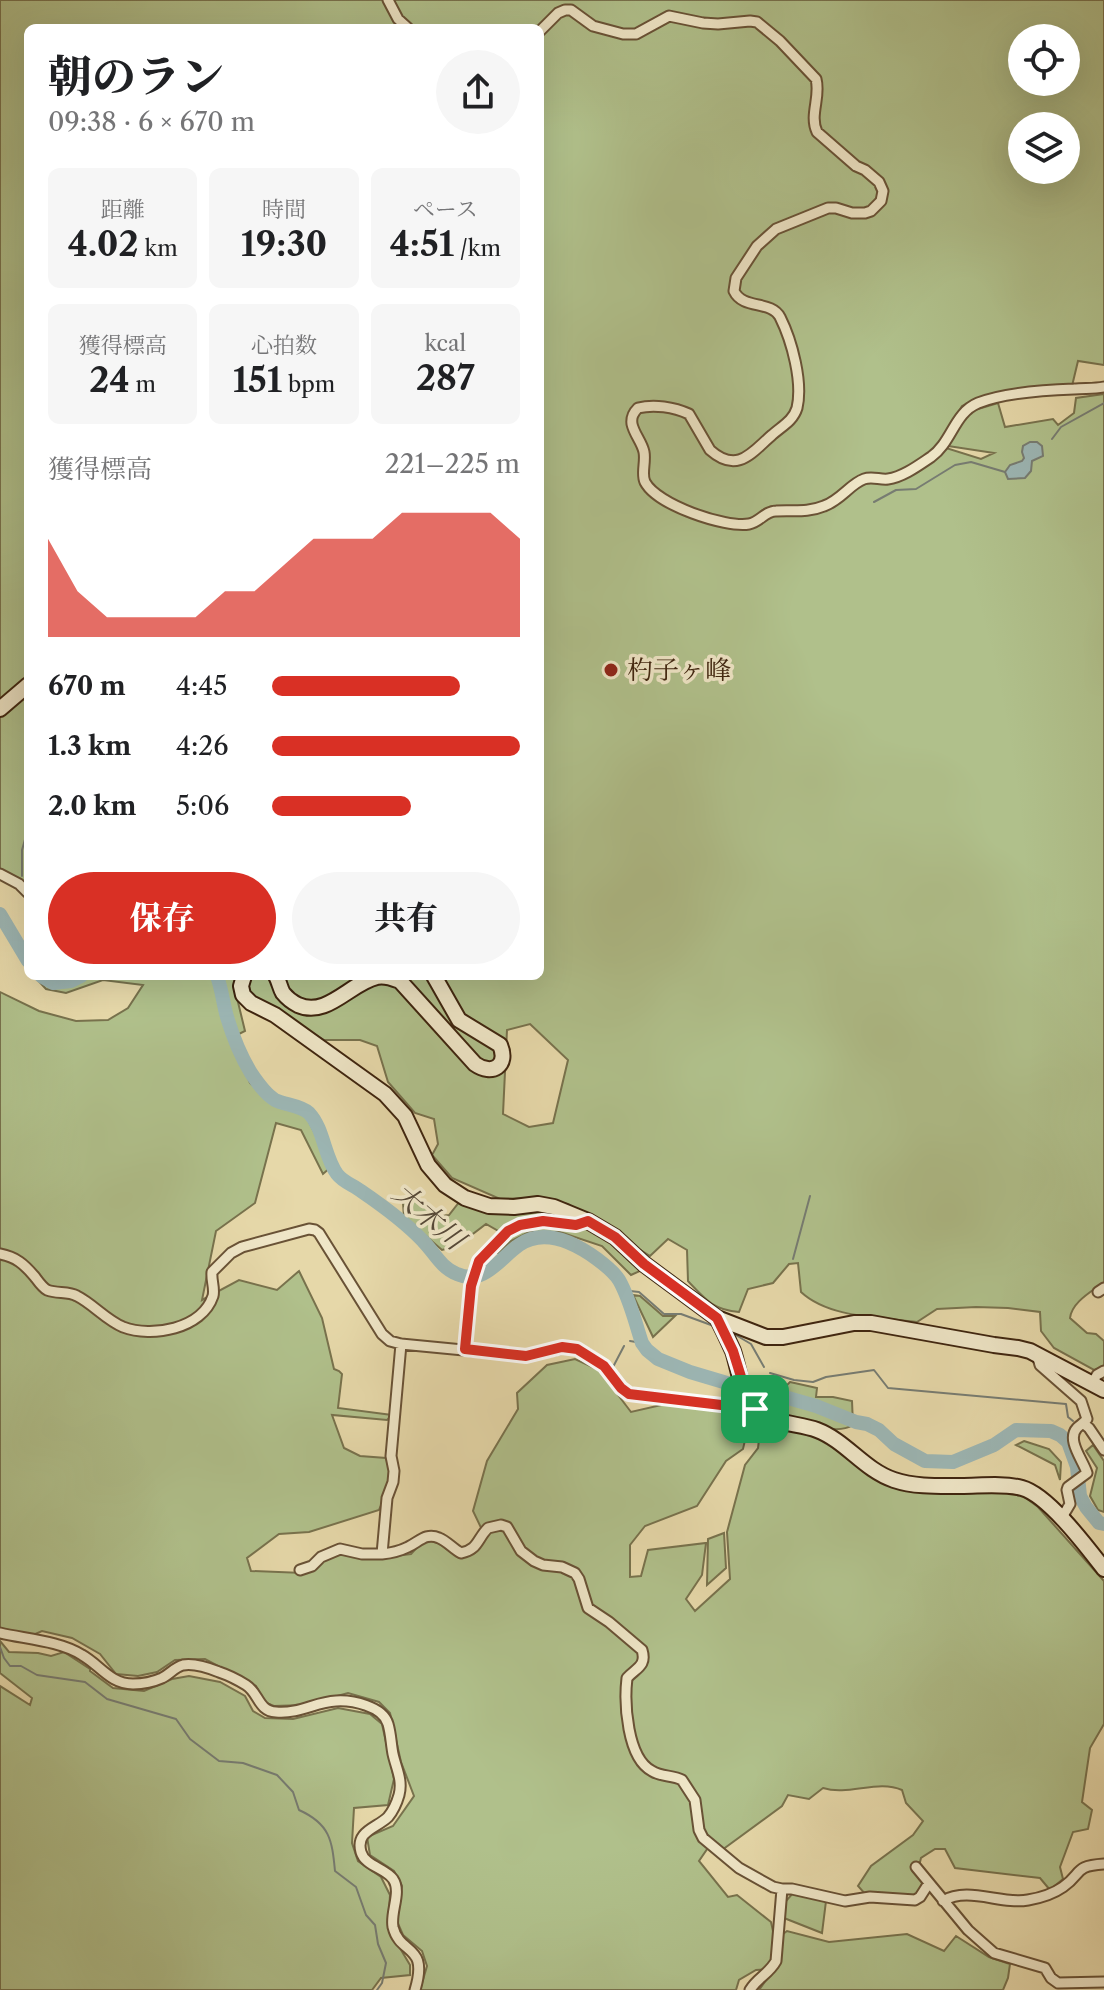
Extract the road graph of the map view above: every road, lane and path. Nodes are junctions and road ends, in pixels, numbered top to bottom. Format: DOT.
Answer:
graph roads {
  1 [pos="388,0"];
  2 [pos="404,24"];
  3 [pos="544,27"];
  4 [pos="1104,387"];
  5 [pos="24,688"];
  6 [pos="0,709"];
  7 [pos="0,874"];
  8 [pos="24,889"];
  9 [pos="243,980"];
  10 [pos="278,980"];
  11 [pos="368,980"];
  12 [pos="398,980"];
  13 [pos="436,980"];
  14 [pos="588,1221"];
  15 [pos="0,1254"];
  16 [pos="717,1318"];
  17 [pos="401,1344"];
  18 [pos="465,1349"];
  19 [pos="1037,1355"];
  20 [pos="1104,1371"];
  21 [pos="1100,1391"];
  22 [pos="751,1402"];
  23 [pos="1084,1424"];
  24 [pos="1104,1450"];
  25 [pos="1061,1519"];
  26 [pos="382,1554"];
  27 [pos="1104,1569"];
  28 [pos="300,1570"];
  29 [pos="0,1633"];
  30 [pos="1104,1864"];
  31 [pos="916,1867"];
  32 [pos="929,1883"];
  33 [pos="782,1889"];
  34 [pos="943,1901"];
  35 [pos="1104,1982"];
  36 [pos="415,1990"];
  37 [pos="750,1990"];
  1 -- 2 [label="street"];
  3 -- 4 [label="street"];
  5 -- 6 [label="main road"];
  7 -- 8 [label="street"];
  9 -- 14 [label="main road"];
  10 -- 11 [label="main road"];
  12 -- 13 [label="main road"];
  14 -- 16 [label="main road"];
  14 -- 18 [label="street"];
  15 -- 17 [label="street"];
  16 -- 19 [label="main road"];
  16 -- 22 [label="main road"];
  17 -- 18 [label="street"];
  17 -- 26 [label="street"];
  18 -- 22 [label="street"];
  19 -- 21 [label="main road"];
  19 -- 23 [label="street"];
  20 -- 21 [label="street"];
  22 -- 25 [label="main road"];
  23 -- 24 [label="street"];
  23 -- 25 [label="street"];
  25 -- 27 [label="main road"];
  26 -- 28 [label="street"];
  26 -- 33 [label="street"];
  29 -- 36 [label="street"];
  30 -- 34 [label="street"];
  31 -- 32 [label="street"];
  32 -- 33 [label="street"];
  32 -- 34 [label="street"];
  33 -- 37 [label="street"];
  34 -- 35 [label="street"];
}
